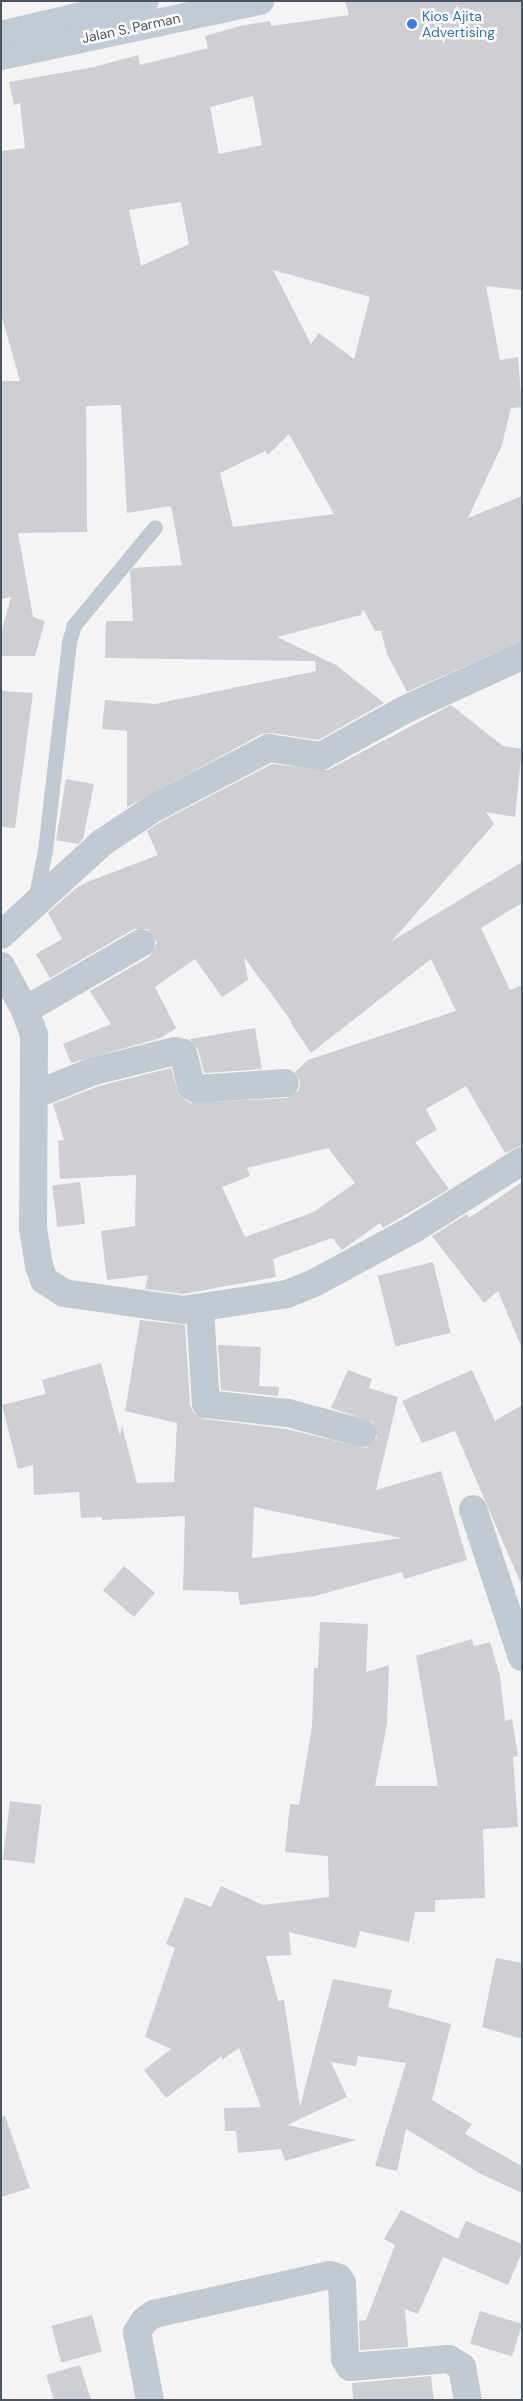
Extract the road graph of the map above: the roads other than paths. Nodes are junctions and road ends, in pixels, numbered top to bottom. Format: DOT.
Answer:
graph roads {
  1 [pos="145,1"];
  2 [pos="260,1"];
  3 [pos="91,8"];
  4 [pos="1,34"];
  5 [pos="1,56"];
  6 [pos="155,527"];
  7 [pos="522,656"];
  8 [pos="35,904"];
  9 [pos="1,935"];
  10 [pos="141,943"];
  11 [pos="1,966"];
  12 [pos="25,1010"];
  13 [pos="285,1083"];
  14 [pos="34,1096"];
  15 [pos="522,1161"];
  16 [pos="200,1309"];
  17 [pos="362,1433"];
  18 [pos="473,1510"];
  19 [pos="522,1657"];
  20 [pos="150,2400"];
  21 [pos="468,2400"];
  1 -- 3 [label="main road, Jalan S. Parman"];
  2 -- 5 [label="main road, Jalan S. Parman"];
  3 -- 4 [label="main road, Jalan S. Parman"];
  6 -- 8 [label="lane"];
  7 -- 8 [label="street"];
  8 -- 9 [label="street"];
  10 -- 12 [label="street"];
  11 -- 12 [label="street"];
  12 -- 14 [label="street"];
  13 -- 14 [label="street"];
  14 -- 16 [label="street"];
  15 -- 16 [label="street"];
  16 -- 17 [label="street"];
  18 -- 19 [label="street"];
  20 -- 21 [label="street"];
}
